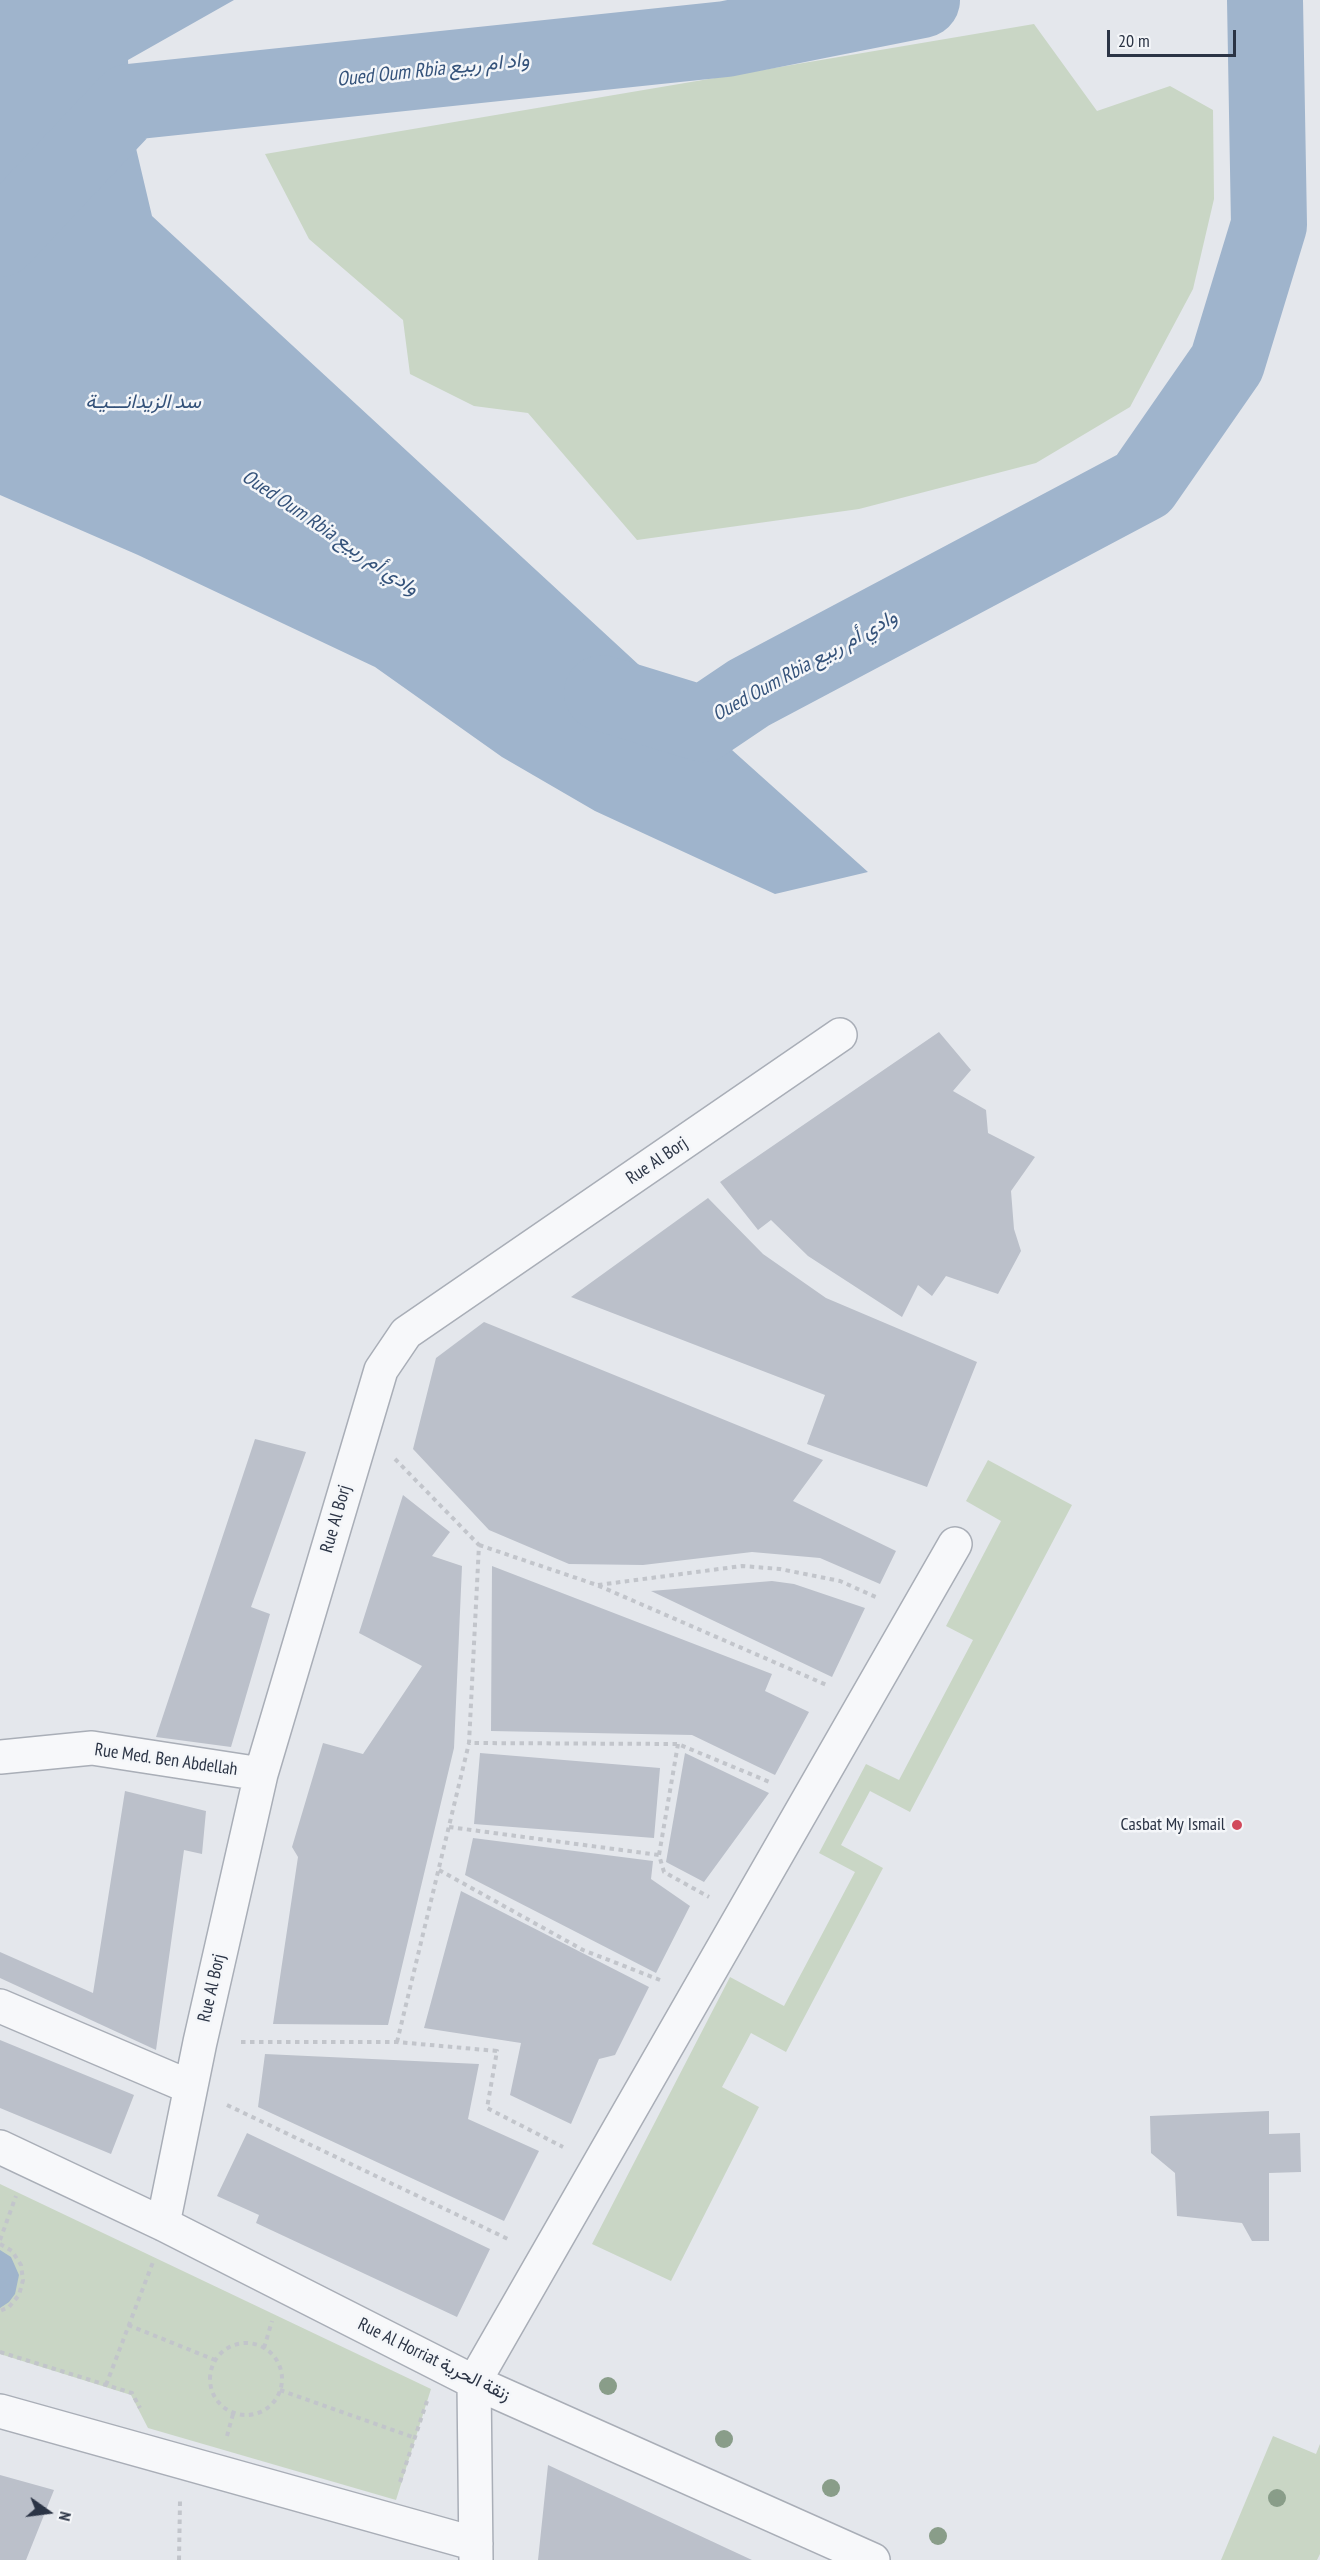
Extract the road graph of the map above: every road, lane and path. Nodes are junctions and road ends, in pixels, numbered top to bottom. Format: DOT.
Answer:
graph roads {
  1 [pos="840,1035"];
  2 [pos="364,1426"];
  3 [pos="955,1544"];
  4 [pos="478,1545"];
  5 [pos="597,1585"];
  6 [pos="915,1614"];
  7 [pos="865,1701"];
  8 [pos="469,1743"];
  9 [pos="678,1744"];
  10 [pos="0,1757"];
  11 [pos="261,1774"];
  12 [pos="809,1798"];
  13 [pos="449,1827"];
  14 [pos="659,1855"];
  15 [pos="439,1870"];
  16 [pos="742,1915"];
  17 [pos="697,1994"];
  18 [pos="0,2006"];
  19 [pos="200,2042"];
  20 [pos="397,2042"];
  21 [pos="190,2087"];
  22 [pos="0,2147"];
  23 [pos="599,2164"];
  24 [pos="16,2196"];
  25 [pos="162,2224"];
  26 [pos="0,2242"];
  27 [pos="546,2257"];
  28 [pos="153,2261"];
  29 [pos="0,2311"];
  30 [pos="273,2318"];
  31 [pos="128,2325"];
  32 [pos="264,2348"];
  33 [pos="0,2352"];
  34 [pos="214,2360"];
  35 [pos="474,2382"];
  36 [pos="106,2385"];
  37 [pos="280,2390"];
  38 [pos="430,2392"];
  39 [pos="132,2393"];
  40 [pos="0,2412"];
  41 [pos="233,2414"];
  42 [pos="415,2438"];
  43 [pos="224,2448"];
  44 [pos="180,2462"];
  45 [pos="399,2487"];
  46 [pos="476,2552"];
  47 [pos="179,2560"];
  48 [pos="873,2560"];
  1 -- 2 [label="street, Rue Al Borj"];
  2 -- 4 [label="path"];
  2 -- 11 [label="street, Rue Al Borj"];
  3 -- 6 [label="street"];
  4 -- 5 [label="path"];
  4 -- 8 [label="path"];
  5 -- 6 [label="path"];
  5 -- 7 [label="path"];
  6 -- 7 [label="street"];
  7 -- 12 [label="street"];
  8 -- 9 [label="path"];
  8 -- 13 [label="path"];
  9 -- 12 [label="path"];
  9 -- 14 [label="path"];
  10 -- 11 [label="street, Rue Med. Ben Abdellah"];
  11 -- 19 [label="street, Rue Al Borj"];
  12 -- 16 [label="street"];
  13 -- 14 [label="path"];
  13 -- 15 [label="path"];
  14 -- 16 [label="path"];
  15 -- 17 [label="path"];
  15 -- 20 [label="path"];
  16 -- 17 [label="street"];
  17 -- 23 [label="street"];
  18 -- 21 [label="street"];
  19 -- 20 [label="path"];
  19 -- 21 [label="street, Rue Al Borj"];
  20 -- 23 [label="path"];
  21 -- 25 [label="street, Rue Al Borj"];
  21 -- 27 [label="path"];
  22 -- 25 [label="street, Rue Al Horriat زنقة الحرية"];
  23 -- 27 [label="street"];
  24 -- 26 [label="path"];
  25 -- 35 [label="street, Rue Al Horriat زنقة الحرية"];
  26 -- 29 [label="path"];
  27 -- 35 [label="street"];
  28 -- 31 [label="path"];
  30 -- 32 [label="path"];
  31 -- 34 [label="path"];
  31 -- 36 [label="path"];
  32 -- 34 [label="path"];
  32 -- 37 [label="path"];
  33 -- 36 [label="path"];
  34 -- 41 [label="path"];
  35 -- 46 [label="street"];
  35 -- 48 [label="street, Rue Al Horriat زنقة الحرية"];
  36 -- 39 [label="path"];
  37 -- 41 [label="path"];
  37 -- 42 [label="path"];
  38 -- 42 [label="path"];
  40 -- 44 [label="street"];
  41 -- 43 [label="path"];
  42 -- 45 [label="path"];
  44 -- 46 [label="street"];
  44 -- 47 [label="path"];
}
